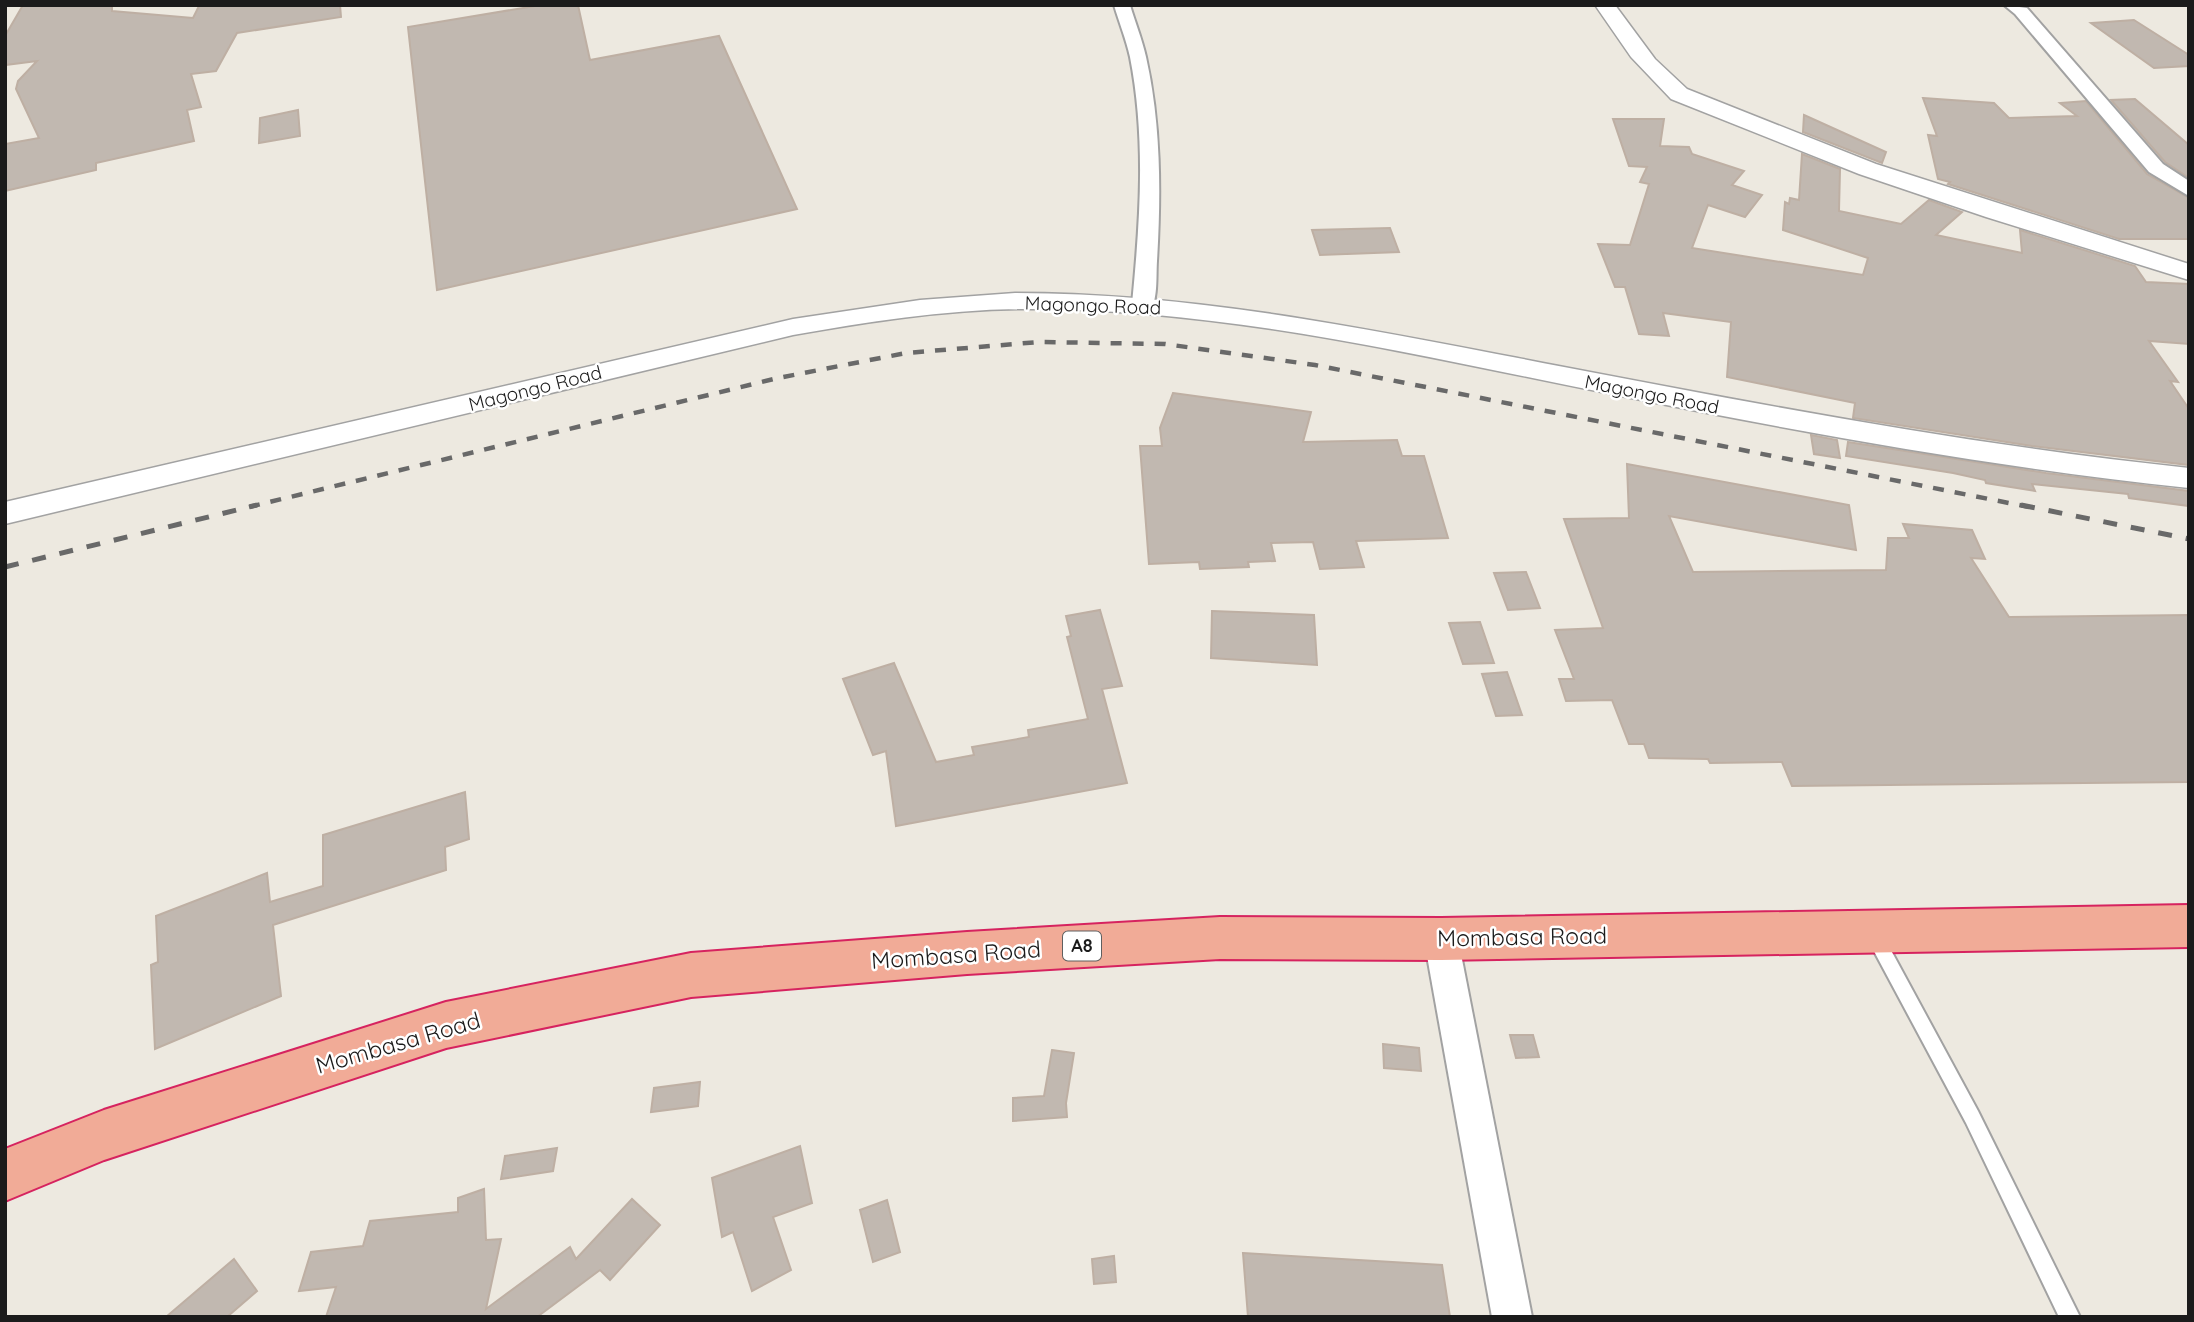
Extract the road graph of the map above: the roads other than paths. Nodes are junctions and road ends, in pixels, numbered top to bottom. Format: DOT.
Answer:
graph roads {
  1 [pos="1122,5"];
  2 [pos="1605,5"];
  3 [pos="2012,5"];
  4 [pos="2189,190"];
  5 [pos="2189,272"];
  6 [pos="1143,304"];
  7 [pos="2189,478"];
  8 [pos="5,513"];
  9 [pos="2189,926"];
  10 [pos="1872,931"];
  11 [pos="1441,939"];
  12 [pos="5,1175"];
  13 [pos="1512,1317"];
  14 [pos="2070,1317"];
  1 -- 6 [label="street"];
  2 -- 5 [label="street"];
  3 -- 4 [label="street"];
  6 -- 7 [label="street, Magongo Road"];
  6 -- 8 [label="street, Magongo Road"];
  9 -- 10 [label="highway, Mombasa Road / A8"];
  10 -- 11 [label="highway, Mombasa Road / A8"];
  10 -- 14 [label="lane"];
  11 -- 12 [label="highway, Mombasa Road / A8"];
  11 -- 13 [label="street"];
}
